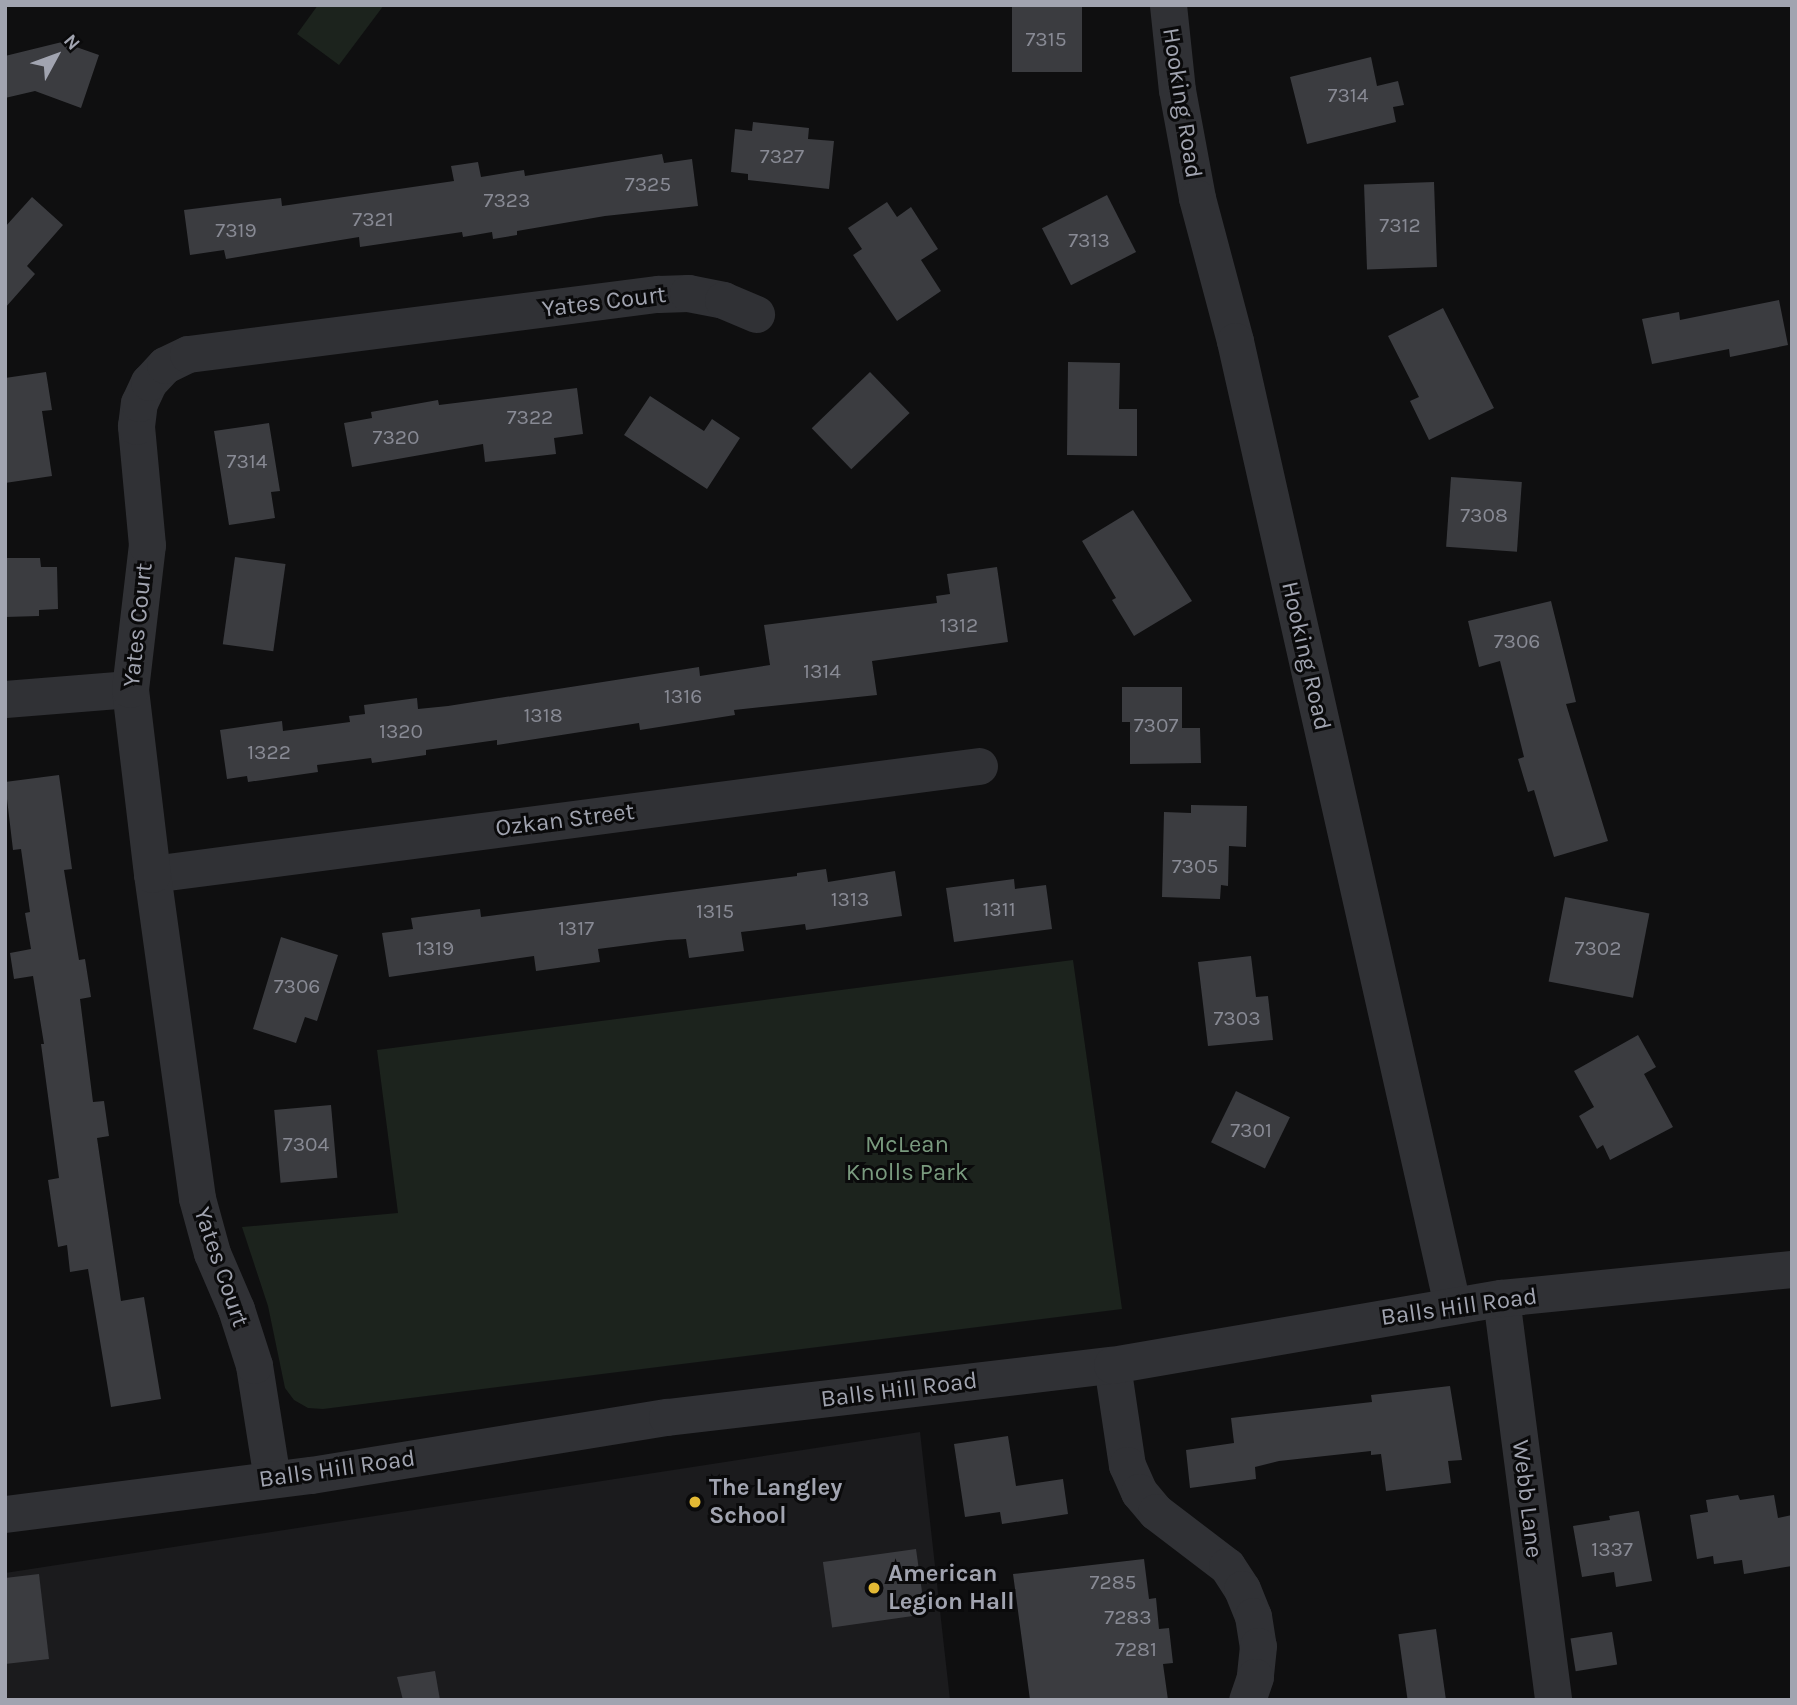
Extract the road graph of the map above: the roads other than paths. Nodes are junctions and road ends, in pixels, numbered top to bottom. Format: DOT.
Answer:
graph roads {
  1 [pos="1168,5"];
  2 [pos="756,314"];
  3 [pos="130,689"];
  4 [pos="5,699"];
  5 [pos="979,766"];
  6 [pos="152,874"];
  7 [pos="1792,1269"];
  8 [pos="1502,1298"];
  9 [pos="1452,1305"];
  10 [pos="1112,1365"];
  11 [pos="272,1479"];
  12 [pos="5,1514"];
  13 [pos="1247,1700"];
  14 [pos="1553,1700"];
  1 -- 9 [label="street, Hooking Road"];
  2 -- 3 [label="street, Yates Court"];
  3 -- 4 [label="street"];
  3 -- 6 [label="street, Yates Court"];
  5 -- 6 [label="street, Ozkan Street"];
  6 -- 11 [label="street, Yates Court"];
  7 -- 8 [label="street, Balls Hill Road"];
  8 -- 9 [label="street, Balls Hill Road"];
  8 -- 14 [label="street, Webb Lane"];
  9 -- 10 [label="street, Balls Hill Road"];
  10 -- 11 [label="street, Balls Hill Road"];
  10 -- 13 [label="street"];
  11 -- 12 [label="street, Balls Hill Road"];
}
